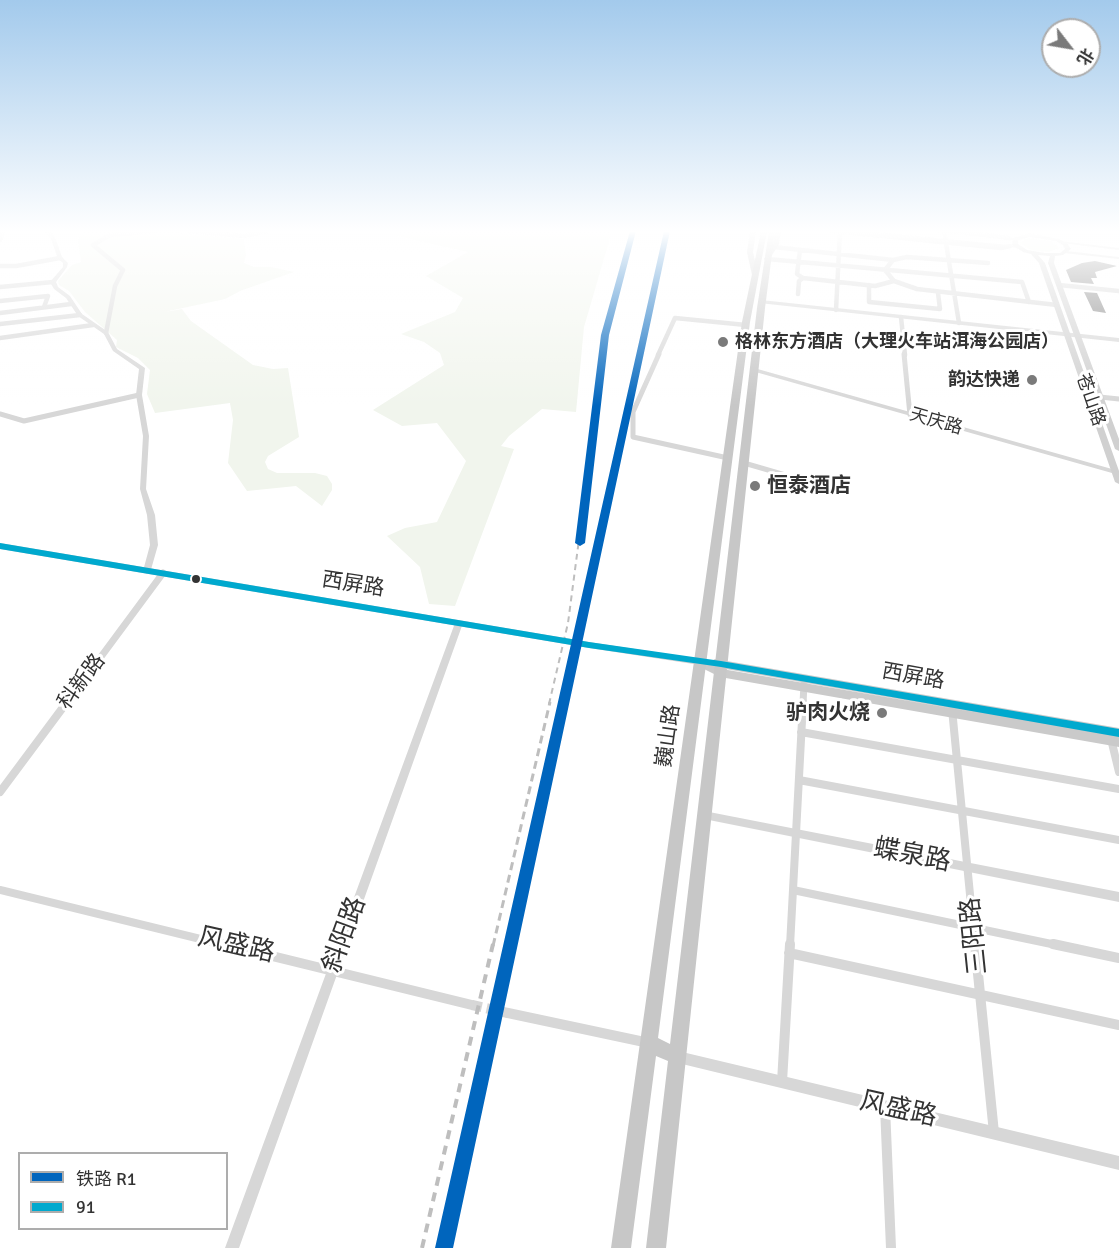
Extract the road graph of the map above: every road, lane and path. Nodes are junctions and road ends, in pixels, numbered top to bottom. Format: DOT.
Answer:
graph roads {
  1 [pos="58,289"];
  2 [pos="114,289"];
  3 [pos="752,289"];
  4 [pos="764,289"];
  5 [pos="798,289"];
  6 [pos="837,289"];
  7 [pos="869,289"];
  8 [pos="918,289"];
  9 [pos="953,289"];
  10 [pos="1025,289"];
  11 [pos="1051,289"];
  12 [pos="1060,289"];
  13 [pos="1091,289"];
  14 [pos="1119,292"];
  15 [pos="938,293"];
  16 [pos="798,294"];
  17 [pos="954,294"];
  18 [pos="0,301"];
  19 [pos="1029,302"];
  20 [pos="761,303"];
  21 [pos="71,304"];
  22 [pos="1057,305"];
  23 [pos="44,307"];
  24 [pos="836,310"];
  25 [pos="0,313"];
  26 [pos="80,315"];
  27 [pos="901,317"];
  28 [pos="959,323"];
  29 [pos="0,324"];
  30 [pos="93,325"];
  31 [pos="746,325"];
  32 [pos="106,333"];
  33 [pos="1067,334"];
  34 [pos="1077,335"];
  35 [pos="0,338"];
  36 [pos="1119,340"];
  37 [pos="754,370"];
  38 [pos="139,395"];
  39 [pos="1100,397"];
  40 [pos="1119,399"];
  41 [pos="0,414"];
  42 [pos="909,415"];
  43 [pos="1119,449"];
  44 [pos="728,458"];
  45 [pos="744,463"];
  46 [pos="1117,472"];
  47 [pos="799,479"];
  48 [pos="1119,482"];
  49 [pos="0,546"];
  50 [pos="147,571"];
  51 [pos="163,573"];
  52 [pos="459,623"];
  53 [pos="700,662"];
  54 [pos="721,669"];
  55 [pos="804,683"];
  56 [pos="952,709"];
  57 [pos="801,732"];
  58 [pos="1114,737"];
  59 [pos="957,760"];
  60 [pos="1119,772"];
  61 [pos="799,780"];
  62 [pos="1119,789"];
  63 [pos="0,792"];
  64 [pos="962,811"];
  65 [pos="704,815"];
  66 [pos="796,833"];
  67 [pos="1119,840"];
  68 [pos="968,867"];
  69 [pos="0,890"];
  70 [pos="793,890"];
  71 [pos="1119,897"];
  72 [pos="974,928"];
  73 [pos="789,953"];
  74 [pos="1119,958"];
  75 [pos="333,969"];
  76 [pos="980,994"];
  77 [pos="472,1005"];
  78 [pos="508,1013"];
  79 [pos="1119,1025"];
  80 [pos="649,1043"];
  81 [pos="678,1057"];
  82 [pos="782,1082"];
  83 [pos="885,1107"];
  84 [pos="994,1133"];
  85 [pos="1119,1163"];
  86 [pos="232,1248"];
  87 [pos="621,1248"];
  88 [pos="656,1248"];
  89 [pos="891,1248"];
  1 -- 21 [label="street"];
  2 -- 32 [label="street"];
  3 -- 31 [label="highway, 巍山路"];
  4 -- 20 [label="highway, 巍山路"];
  5 -- 16 [label="street"];
  6 -- 24 [label="street"];
  7 -- 15 [label="street"];
  8 -- 15 [label="street"];
  9 -- 17 [label="street"];
  10 -- 19 [label="street"];
  11 -- 22 [label="main road, 苍山路"];
  12 -- 34 [label="main road, 苍山路"];
  13 -- 14 [label="street"];
  15 -- 17 [label="street"];
  17 -- 19 [label="street"];
  17 -- 28 [label="street"];
  18 -- 23 [label="street"];
  19 -- 22 [label="street"];
  20 -- 24 [label="street"];
  20 -- 37 [label="highway, 巍山路"];
  21 -- 23 [label="street"];
  21 -- 26 [label="street"];
  22 -- 33 [label="main road, 苍山路"];
  23 -- 25 [label="street"];
  24 -- 27 [label="street"];
  26 -- 29 [label="street"];
  26 -- 30 [label="street"];
  27 -- 28 [label="street"];
  27 -- 42 [label="street"];
  28 -- 33 [label="street"];
  30 -- 32 [label="street"];
  30 -- 35 [label="street"];
  31 -- 44 [label="highway, 巍山路"];
  31 -- 44 [label="street"];
  32 -- 38 [label="street"];
  33 -- 34 [label="street"];
  33 -- 46 [label="main road, 苍山路"];
  34 -- 36 [label="street"];
  34 -- 39 [label="main road, 苍山路"];
  37 -- 42 [label="street, 天庆路"];
  37 -- 45 [label="highway, 巍山路"];
  38 -- 41 [label="street"];
  38 -- 50 [label="street"];
  39 -- 40 [label="street"];
  39 -- 43 [label="main road, 苍山路"];
  42 -- 46 [label="street, 天庆路"];
  44 -- 45 [label="highway"];
  44 -- 53 [label="highway, 巍山路"];
  45 -- 47 [label="street"];
  45 -- 54 [label="highway, 巍山路"];
  46 -- 48 [label="main road, 苍山路"];
  49 -- 50 [label="main road, 西屏路"];
  50 -- 51 [label="main road, 西屏路"];
  51 -- 52 [label="main road, 西屏路"];
  51 -- 63 [label="street, 科新路"];
  52 -- 53 [label="main road, 西屏路"];
  52 -- 75 [label="street, 斜阳路"];
  53 -- 54 [label="main road, 西屏路"];
  53 -- 80 [label="highway, 巍山路"];
  54 -- 55 [label="main road, 西屏路"];
  54 -- 65 [label="highway, 巍山路"];
  55 -- 56 [label="main road, 西屏路"];
  55 -- 57 [label="street"];
  56 -- 58 [label="main road, 西屏路"];
  56 -- 59 [label="street, 三阳路"];
  57 -- 59 [label="street"];
  57 -- 61 [label="street"];
  58 -- 60 [label="street"];
  59 -- 62 [label="street"];
  59 -- 64 [label="street, 三阳路"];
  61 -- 64 [label="street"];
  61 -- 66 [label="street"];
  64 -- 67 [label="street"];
  64 -- 68 [label="street, 三阳路"];
  65 -- 66 [label="street, 蝶泉路"];
  65 -- 81 [label="highway, 巍山路"];
  66 -- 68 [label="street, 蝶泉路"];
  66 -- 70 [label="street"];
  68 -- 71 [label="street, 蝶泉路"];
  68 -- 72 [label="street, 三阳路"];
  69 -- 75 [label="street, 风盛路"];
  70 -- 72 [label="street"];
  70 -- 73 [label="street"];
  72 -- 74 [label="street"];
  72 -- 76 [label="street, 三阳路"];
  73 -- 76 [label="street"];
  73 -- 82 [label="street"];
  75 -- 77 [label="street, 风盛路"];
  75 -- 86 [label="street, 斜阳路"];
  76 -- 79 [label="street"];
  76 -- 84 [label="street, 三阳路"];
  78 -- 80 [label="street"];
  80 -- 81 [label="highway"];
  80 -- 87 [label="highway, 巍山路"];
  81 -- 82 [label="street, 风盛路"];
  81 -- 88 [label="highway, 巍山路"];
  82 -- 83 [label="street, 风盛路"];
  83 -- 84 [label="street, 风盛路"];
  83 -- 89 [label="street"];
  84 -- 85 [label="street, 风盛路"];
}
